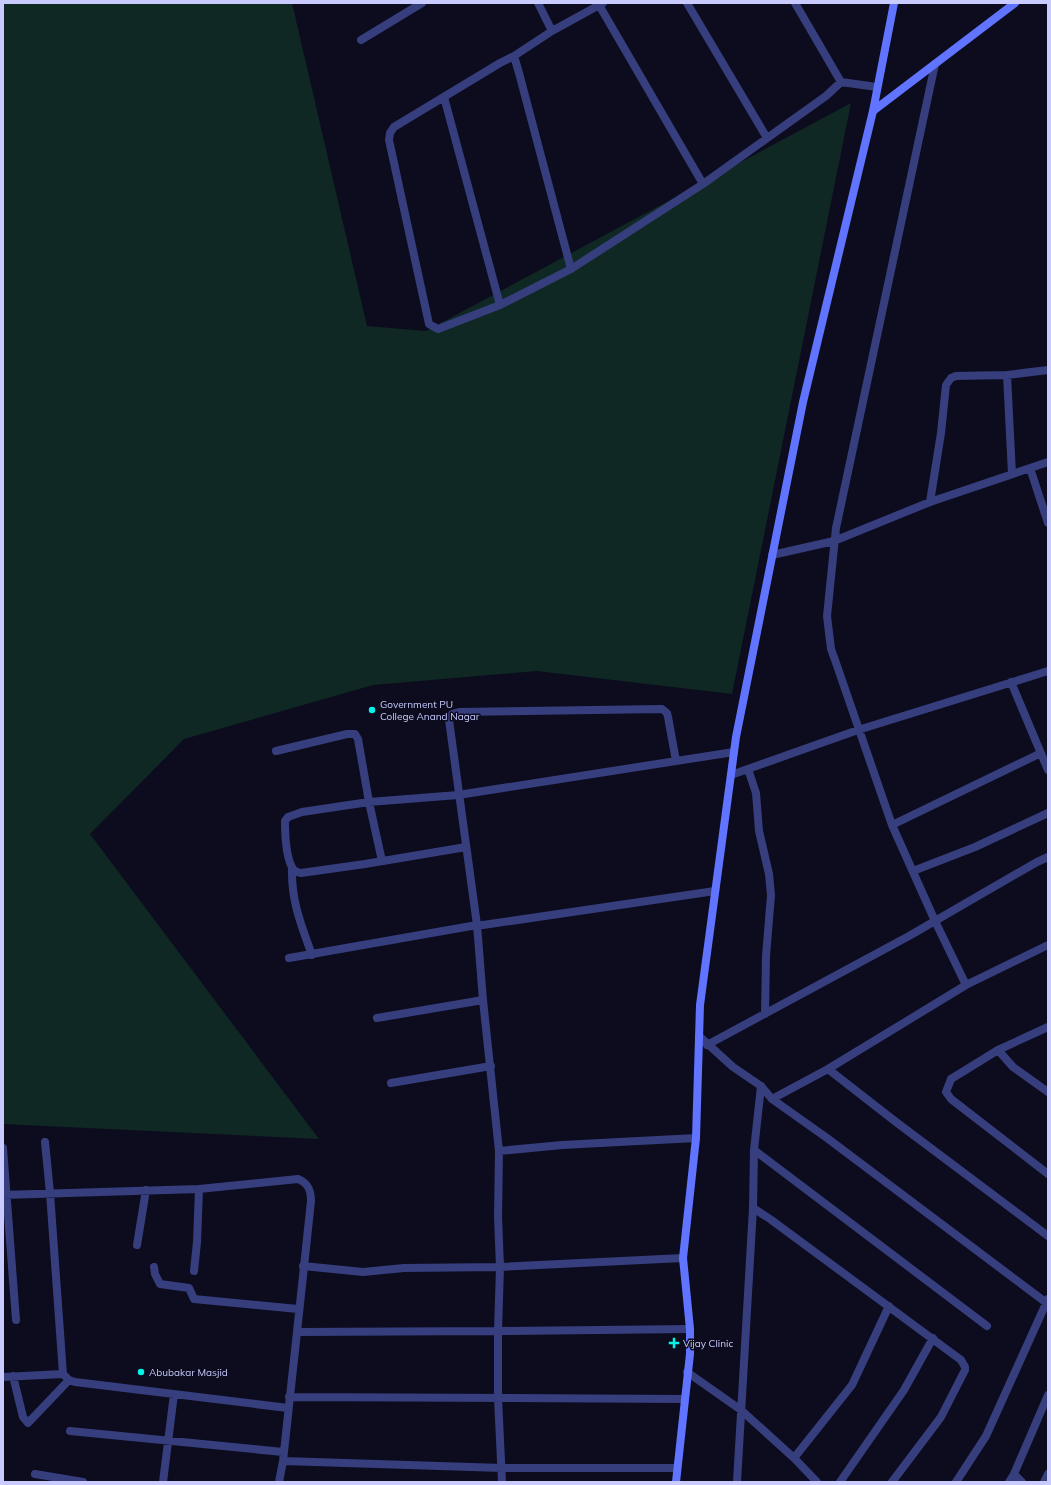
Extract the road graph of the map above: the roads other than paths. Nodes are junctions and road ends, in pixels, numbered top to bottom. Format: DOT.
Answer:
graph roads {
  1 [pos="422,3"];
  2 [pos="538,3"];
  3 [pos="687,3"];
  4 [pos="795,3"];
  5 [pos="894,3"];
  6 [pos="1015,3"];
  7 [pos="601,4"];
  8 [pos="552,31"];
  9 [pos="361,40"];
  10 [pos="514,56"];
  11 [pos="935,64"];
  12 [pos="840,82"];
  13 [pos="877,87"];
  14 [pos="444,97"];
  15 [pos="873,111"];
  16 [pos="767,138"];
  17 [pos="703,184"];
  18 [pos="571,269"];
  19 [pos="500,305"];
  20 [pos="1048,370"];
  21 [pos="1007,375"];
  22 [pos="1048,462"];
  23 [pos="1030,468"];
  24 [pos="1012,474"];
  25 [pos="930,502"];
  26 [pos="1048,522"];
  27 [pos="834,541"];
  28 [pos="772,555"];
  29 [pos="1048,671"];
  30 [pos="1011,682"];
  31 [pos="858,730"];
  32 [pos="276,751"];
  33 [pos="734,752"];
  34 [pos="1041,753"];
  35 [pos="676,761"];
  36 [pos="748,769"];
  37 [pos="1048,770"];
  38 [pos="731,775"];
  39 [pos="458,795"];
  40 [pos="369,802"];
  41 [pos="1048,813"];
  42 [pos="892,824"];
  43 [pos="466,847"];
  44 [pos="1048,857"];
  45 [pos="382,861"];
  46 [pos="292,868"];
  47 [pos="913,872"];
  48 [pos="715,891"];
  49 [pos="935,921"];
  50 [pos="477,925"];
  51 [pos="1048,945"];
  52 [pos="312,955"];
  53 [pos="290,958"];
  54 [pos="966,985"];
  55 [pos="483,1000"];
  56 [pos="765,1014"];
  57 [pos="377,1018"];
  58 [pos="1048,1027"];
  59 [pos="699,1036"];
  60 [pos="707,1045"];
  61 [pos="998,1050"];
  62 [pos="491,1066"];
  63 [pos="828,1069"];
  64 [pos="391,1083"];
  65 [pos="761,1086"];
  66 [pos="1048,1092"];
  67 [pos="772,1099"];
  68 [pos="696,1138"];
  69 [pos="45,1142"];
  70 [pos="3,1148"];
  71 [pos="499,1150"];
  72 [pos="754,1150"];
  73 [pos="1048,1174"];
  74 [pos="198,1189"];
  75 [pos="146,1190"];
  76 [pos="50,1193"];
  77 [pos="4,1195"];
  78 [pos="753,1208"];
  79 [pos="1048,1236"];
  80 [pos="137,1245"];
  81 [pos="684,1258"];
  82 [pos="303,1266"];
  83 [pos="154,1267"];
  84 [pos="500,1267"];
  85 [pos="194,1271"];
  86 [pos="1047,1302"];
  87 [pos="888,1306"];
  88 [pos="298,1309"];
  89 [pos="16,1320"];
  90 [pos="987,1326"];
  91 [pos="690,1329"];
  92 [pos="498,1331"];
  93 [pos="297,1332"];
  94 [pos="933,1338"];
  95 [pos="687,1372"];
  96 [pos="13,1376"];
  97 [pos="3,1377"];
  98 [pos="66,1377"];
  99 [pos="174,1394"];
  100 [pos="1048,1395"];
  101 [pos="289,1397"];
  102 [pos="498,1398"];
  103 [pos="685,1399"];
  104 [pos="288,1408"];
  105 [pos="741,1410"];
  106 [pos="70,1432"];
  107 [pos="168,1441"];
  108 [pos="283,1452"];
  109 [pos="794,1458"];
  110 [pos="283,1461"];
  111 [pos="502,1468"];
  112 [pos="677,1468"];
  113 [pos="35,1474"];
  114 [pos="1014,1474"];
  115 [pos="1048,1474"];
  116 [pos="83,1482"];
  117 [pos="163,1482"];
  118 [pos="279,1482"];
  119 [pos="502,1482"];
  120 [pos="676,1482"];
  121 [pos="737,1482"];
  122 [pos="817,1482"];
  123 [pos="840,1482"];
  124 [pos="892,1482"];
  125 [pos="956,1482"];
  126 [pos="1009,1482"];
  127 [pos="1022,1482"];
  128 [pos="1044,1482"];
  1 -- 9 [label="street"];
  2 -- 8 [label="street"];
  3 -- 16 [label="street"];
  4 -- 12 [label="street"];
  5 -- 13 [label="street"];
  6 -- 11 [label="street"];
  7 -- 8 [label="street"];
  7 -- 17 [label="street"];
  8 -- 10 [label="street"];
  10 -- 14 [label="street"];
  10 -- 18 [label="street"];
  11 -- 15 [label="street"];
  11 -- 27 [label="street"];
  12 -- 13 [label="street"];
  12 -- 16 [label="street"];
  13 -- 15 [label="street"];
  14 -- 19 [label="street"];
  14 -- 19 [label="street"];
  15 -- 28 [label="street"];
  16 -- 17 [label="street"];
  17 -- 18 [label="street"];
  18 -- 19 [label="street"];
  20 -- 21 [label="street"];
  21 -- 24 [label="street"];
  21 -- 25 [label="street"];
  22 -- 23 [label="street"];
  23 -- 24 [label="street"];
  23 -- 26 [label="street"];
  24 -- 25 [label="street"];
  25 -- 27 [label="street"];
  27 -- 28 [label="street"];
  27 -- 31 [label="street"];
  28 -- 33 [label="street"];
  29 -- 30 [label="street"];
  30 -- 31 [label="street"];
  30 -- 34 [label="street"];
  31 -- 36 [label="street"];
  31 -- 42 [label="street"];
  32 -- 40 [label="street"];
  33 -- 35 [label="street"];
  33 -- 38 [label="street"];
  34 -- 37 [label="street"];
  34 -- 42 [label="street"];
  35 -- 39 [label="street"];
  35 -- 39 [label="street"];
  36 -- 38 [label="street"];
  36 -- 56 [label="street"];
  38 -- 48 [label="street"];
  39 -- 40 [label="street"];
  39 -- 43 [label="street"];
  40 -- 45 [label="street"];
  40 -- 46 [label="street"];
  41 -- 47 [label="street"];
  42 -- 47 [label="street"];
  43 -- 45 [label="street"];
  43 -- 50 [label="street"];
  44 -- 49 [label="street"];
  45 -- 46 [label="street"];
  46 -- 52 [label="street"];
  47 -- 49 [label="street"];
  48 -- 50 [label="street"];
  48 -- 59 [label="street"];
  49 -- 54 [label="street"];
  49 -- 56 [label="street"];
  50 -- 52 [label="street"];
  50 -- 55 [label="street"];
  51 -- 54 [label="street"];
  52 -- 53 [label="street"];
  54 -- 63 [label="street"];
  55 -- 57 [label="street"];
  55 -- 62 [label="street"];
  56 -- 60 [label="street"];
  58 -- 61 [label="street"];
  59 -- 60 [label="street"];
  59 -- 68 [label="street"];
  60 -- 65 [label="street"];
  61 -- 66 [label="street"];
  61 -- 73 [label="street"];
  62 -- 64 [label="street"];
  62 -- 71 [label="street"];
  63 -- 67 [label="street"];
  63 -- 79 [label="street"];
  65 -- 67 [label="street"];
  65 -- 72 [label="street"];
  67 -- 86 [label="street"];
  68 -- 71 [label="street"];
  68 -- 81 [label="street"];
  69 -- 76 [label="street"];
  70 -- 77 [label="street"];
  71 -- 84 [label="street"];
  72 -- 78 [label="street"];
  72 -- 90 [label="street"];
  74 -- 75 [label="street"];
  74 -- 82 [label="street"];
  74 -- 85 [label="street"];
  75 -- 76 [label="street"];
  75 -- 80 [label="street"];
  76 -- 77 [label="street"];
  76 -- 98 [label="street"];
  77 -- 89 [label="street"];
  78 -- 87 [label="street"];
  78 -- 105 [label="street"];
  81 -- 84 [label="street"];
  81 -- 91 [label="street"];
  82 -- 84 [label="street"];
  82 -- 88 [label="street"];
  83 -- 88 [label="street"];
  84 -- 92 [label="street"];
  86 -- 125 [label="street"];
  87 -- 94 [label="street"];
  87 -- 109 [label="street"];
  88 -- 93 [label="street"];
  91 -- 92 [label="street"];
  91 -- 95 [label="street"];
  92 -- 93 [label="street"];
  92 -- 102 [label="street"];
  93 -- 101 [label="street"];
  94 -- 123 [label="street"];
  94 -- 124 [label="street"];
  95 -- 103 [label="street"];
  95 -- 105 [label="street"];
  96 -- 97 [label="street"];
  96 -- 98 [label="street"];
  96 -- 98 [label="street"];
  98 -- 99 [label="street"];
  99 -- 104 [label="street"];
  99 -- 107 [label="street"];
  100 -- 114 [label="street"];
  101 -- 102 [label="street"];
  101 -- 104 [label="street"];
  102 -- 103 [label="street"];
  102 -- 111 [label="street"];
  103 -- 112 [label="street"];
  104 -- 108 [label="street"];
  105 -- 109 [label="street"];
  105 -- 121 [label="street"];
  106 -- 107 [label="street"];
  107 -- 108 [label="street"];
  107 -- 117 [label="street"];
  108 -- 110 [label="street"];
  109 -- 122 [label="street"];
  110 -- 111 [label="street"];
  110 -- 118 [label="street"];
  111 -- 112 [label="street"];
  111 -- 119 [label="street"];
  112 -- 120 [label="street"];
  113 -- 116 [label="street"];
  114 -- 126 [label="street"];
  114 -- 127 [label="street"];
  115 -- 128 [label="street"];
}
